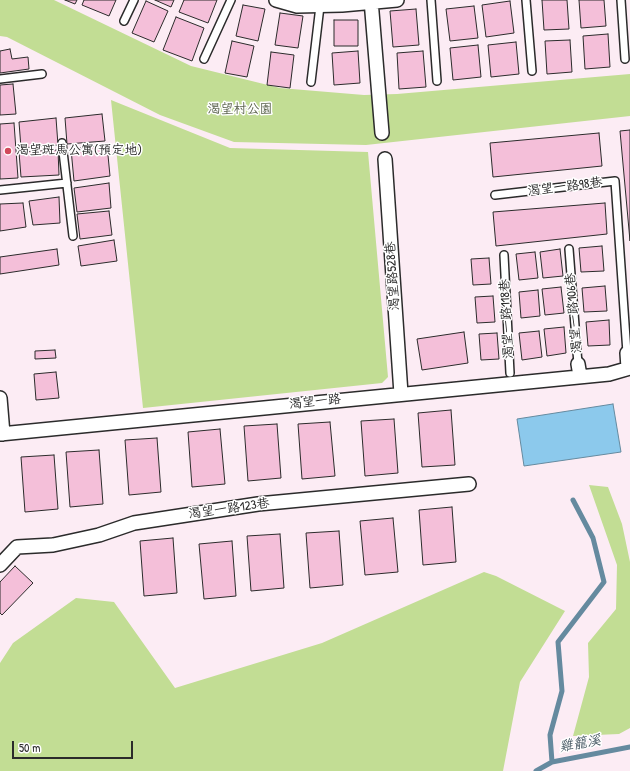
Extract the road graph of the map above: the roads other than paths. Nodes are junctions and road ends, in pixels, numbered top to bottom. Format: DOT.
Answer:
graph roads {
  1 [pos="134,0"];
  2 [pos="231,0"];
  3 [pos="276,0"];
  4 [pos="397,0"];
  5 [pos="431,0"];
  6 [pos="526,0"];
  7 [pos="621,0"];
  8 [pos="371,1"];
  9 [pos="320,6"];
  10 [pos="124,21"];
  11 [pos="204,59"];
  12 [pos="625,59"];
  13 [pos="532,71"];
  14 [pos="42,74"];
  15 [pos="0,79"];
  16 [pos="437,81"];
  17 [pos="310,82"];
  18 [pos="382,133"];
  19 [pos="62,143"];
  20 [pos="384,159"];
  21 [pos="67,183"];
  22 [pos="0,190"];
  23 [pos="495,195"];
  24 [pos="73,236"];
  25 [pos="569,249"];
  26 [pos="504,255"];
  27 [pos="627,353"];
  28 [pos="629,368"];
  29 [pos="579,370"];
  30 [pos="510,378"];
  31 [pos="401,394"];
  32 [pos="0,398"];
  33 [pos="2,434"];
  34 [pos="469,484"];
  35 [pos="0,565"];
  1 -- 10 [label="lane"];
  2 -- 11 [label="lane"];
  3 -- 9 [label="street"];
  4 -- 8 [label="street"];
  5 -- 16 [label="lane"];
  6 -- 13 [label="lane"];
  7 -- 12 [label="lane"];
  8 -- 9 [label="street"];
  8 -- 18 [label="street"];
  9 -- 17 [label="lane"];
  14 -- 15 [label="lane"];
  19 -- 21 [label="lane"];
  20 -- 31 [label="street, 渴望路528巷"];
  21 -- 22 [label="lane"];
  21 -- 24 [label="lane"];
  23 -- 27 [label="lane, 渴望一路98巷"];
  25 -- 29 [label="lane, 渴望一路106巷"];
  26 -- 30 [label="lane, 渴望一路118巷"];
  27 -- 28 [label="street, 渴望一路98巷"];
  28 -- 29 [label="street, 渴望一路"];
  29 -- 30 [label="street, 渴望一路"];
  30 -- 31 [label="street, 渴望一路"];
  31 -- 33 [label="street, 渴望一路"];
  32 -- 33 [label="street"];
  34 -- 35 [label="street, 渴望一路123巷"];
}
